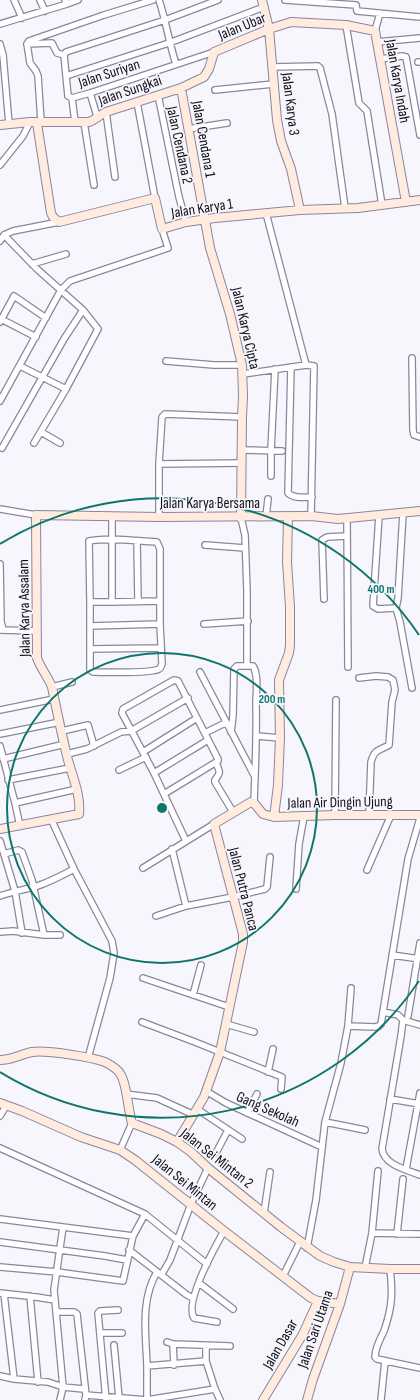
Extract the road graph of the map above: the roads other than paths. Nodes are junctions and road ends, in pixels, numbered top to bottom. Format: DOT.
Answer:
graph roads {
  1 [pos="14,0"];
  2 [pos="40,0"];
  3 [pos="78,0"];
  4 [pos="153,0"];
  5 [pos="159,0"];
  6 [pos="218,0"];
  7 [pos="285,0"];
  8 [pos="66,2"];
  9 [pos="356,3"];
  10 [pos="263,4"];
  11 [pos="44,11"];
  12 [pos="380,13"];
  13 [pos="420,17"];
  14 [pos="22,18"];
  15 [pos="166,20"];
  16 [pos="0,24"];
  17 [pos="346,25"];
  18 [pos="269,29"];
  19 [pos="375,31"];
  20 [pos="420,38"];
  21 [pos="377,42"];
  22 [pos="169,43"];
  23 [pos="0,44"];
  24 [pos="27,44"];
  25 [pos="214,52"];
  26 [pos="64,55"];
  27 [pos="380,59"];
  28 [pos="176,64"];
  29 [pos="272,68"];
  30 [pos="66,76"];
  31 [pos="273,84"];
  32 [pos="181,88"];
  33 [pos="215,90"];
  34 [pos="90,93"];
  35 [pos="158,95"];
  36 [pos="72,98"];
  37 [pos="136,102"];
  38 [pos="106,112"];
  39 [pos="97,116"];
  40 [pos="36,122"];
  41 [pos="75,122"];
  42 [pos="84,122"];
  43 [pos="227,123"];
  44 [pos="3,126"];
  45 [pos="188,129"];
  46 [pos="420,135"];
  47 [pos="0,165"];
  48 [pos="115,178"];
  49 [pos="94,185"];
  50 [pos="155,198"];
  51 [pos="420,201"];
  52 [pos="406,202"];
  53 [pos="382,205"];
  54 [pos="345,208"];
  55 [pos="300,210"];
  56 [pos="266,213"];
  57 [pos="205,219"];
  58 [pos="60,222"];
  59 [pos="186,222"];
  60 [pos="162,229"];
  61 [pos="4,235"];
  62 [pos="0,241"];
  63 [pos="66,254"];
  64 [pos="32,264"];
  65 [pos="61,290"];
  66 [pos="83,310"];
  67 [pos="46,318"];
  68 [pos="1,320"];
  69 [pos="36,337"];
  70 [pos="412,358"];
  71 [pos="166,361"];
  72 [pos="306,364"];
  73 [pos="242,365"];
  74 [pos="20,366"];
  75 [pos="291,367"];
  76 [pos="275,369"];
  77 [pos="243,374"];
  78 [pos="43,378"];
  79 [pos="66,389"];
  80 [pos="0,401"];
  81 [pos="242,417"];
  82 [pos="41,432"];
  83 [pos="420,437"];
  84 [pos="34,443"];
  85 [pos="60,443"];
  86 [pos="2,448"];
  87 [pos="241,450"];
  88 [pos="270,450"];
  89 [pos="282,451"];
  90 [pos="241,463"];
  91 [pos="159,464"];
  92 [pos="271,476"];
  93 [pos="312,497"];
  94 [pos="268,499"];
  95 [pos="0,509"];
  96 [pos="420,511"];
  97 [pos="403,513"];
  98 [pos="36,515"];
  99 [pos="112,516"];
  100 [pos="311,516"];
  101 [pos="379,516"];
  102 [pos="159,517"];
  103 [pos="266,517"];
  104 [pos="288,517"];
  105 [pos="241,518"];
  106 [pos="347,518"];
  107 [pos="347,536"];
  108 [pos="112,540"];
  109 [pos="137,541"];
  110 [pos="205,545"];
  111 [pos="245,548"];
  112 [pos="0,564"];
  113 [pos="324,599"];
  114 [pos="138,601"];
  115 [pos="160,601"];
  116 [pos="90,602"];
  117 [pos="112,602"];
  118 [pos="396,608"];
  119 [pos="248,621"];
  120 [pos="160,624"];
  121 [pos="204,624"];
  122 [pos="90,626"];
  123 [pos="2,630"];
  124 [pos="36,631"];
  125 [pos="161,648"];
  126 [pos="90,649"];
  127 [pos="247,665"];
  128 [pos="348,667"];
  129 [pos="200,672"];
  130 [pos="359,678"];
  131 [pos="72,682"];
  132 [pos="52,688"];
  133 [pos="412,688"];
  134 [pos="188,698"];
  135 [pos="54,699"];
  136 [pos="336,700"];
  137 [pos="0,710"];
  138 [pos="198,718"];
  139 [pos="60,722"];
  140 [pos="225,723"];
  141 [pos="131,731"];
  142 [pos="62,732"];
  143 [pos="231,732"];
  144 [pos="205,733"];
  145 [pos="0,734"];
  146 [pos="257,736"];
  147 [pos="280,738"];
  148 [pos="208,740"];
  149 [pos="65,744"];
  150 [pos="0,746"];
  151 [pos="94,746"];
  152 [pos="67,754"];
  153 [pos="145,755"];
  154 [pos="3,759"];
  155 [pos="216,763"];
  156 [pos="70,768"];
  157 [pos="119,770"];
  158 [pos="154,773"];
  159 [pos="255,778"];
  160 [pos="8,780"];
  161 [pos="77,789"];
  162 [pos="164,794"];
  163 [pos="15,803"];
  164 [pos="254,803"];
  165 [pos="233,812"];
  166 [pos="335,815"];
  167 [pos="369,815"];
  168 [pos="391,815"];
  169 [pos="420,815"];
  170 [pos="304,816"];
  171 [pos="274,817"];
  172 [pos="420,818"];
  173 [pos="52,821"];
  174 [pos="214,824"];
  175 [pos="20,826"];
  176 [pos="0,829"];
  177 [pos="186,841"];
  178 [pos="0,842"];
  179 [pos="172,849"];
  180 [pos="4,854"];
  181 [pos="270,857"];
  182 [pos="143,868"];
  183 [pos="74,869"];
  184 [pos="367,870"];
  185 [pos="34,887"];
  186 [pos="296,889"];
  187 [pos="15,891"];
  188 [pos="0,896"];
  189 [pos="233,897"];
  190 [pos="186,906"];
  191 [pos="156,916"];
  192 [pos="0,932"];
  193 [pos="22,933"];
  194 [pos="44,935"];
  195 [pos="60,935"];
  196 [pos="420,943"];
  197 [pos="392,955"];
  198 [pos="419,958"];
  199 [pos="200,965"];
  200 [pos="143,978"];
  201 [pos="352,988"];
  202 [pos="192,994"];
  203 [pos="229,1007"];
  204 [pos="383,1012"];
  205 [pos="408,1016"];
  206 [pos="402,1020"];
  207 [pos="142,1022"];
  208 [pos="226,1024"];
  209 [pos="420,1025"];
  210 [pos="348,1026"];
  211 [pos="254,1032"];
  212 [pos="273,1049"];
  213 [pos="220,1052"];
  214 [pos="88,1058"];
  215 [pos="0,1060"];
  216 [pos="268,1072"];
  217 [pos="281,1089"];
  218 [pos="206,1091"];
  219 [pos="420,1093"];
  220 [pos="126,1094"];
  221 [pos="257,1094"];
  222 [pos="390,1099"];
  223 [pos="419,1103"];
  224 [pos="3,1104"];
  225 [pos="195,1112"];
  226 [pos="247,1113"];
  227 [pos="0,1116"];
  228 [pos="325,1122"];
  229 [pos="132,1123"];
  230 [pos="228,1130"];
  231 [pos="365,1130"];
  232 [pos="242,1139"];
  233 [pos="177,1142"];
  234 [pos="322,1147"];
  235 [pos="0,1148"];
  236 [pos="120,1150"];
  237 [pos="216,1153"];
  238 [pos="208,1168"];
  239 [pos="406,1169"];
  240 [pos="378,1171"];
  241 [pos="270,1172"];
  242 [pos="420,1175"];
  243 [pos="403,1179"];
  244 [pos="191,1204"];
  245 [pos="264,1213"];
  246 [pos="145,1214"];
  247 [pos="0,1219"];
  248 [pos="63,1227"];
  249 [pos="224,1231"];
  250 [pos="372,1233"];
  251 [pos="397,1234"];
  252 [pos="420,1234"];
  253 [pos="133,1236"];
  254 [pos="178,1241"];
  255 [pos="0,1242"];
  256 [pos="300,1242"];
  257 [pos="307,1248"];
  258 [pos="60,1250"];
  259 [pos="129,1250"];
  260 [pos="127,1260"];
  261 [pos="207,1264"];
  262 [pos="350,1266"];
  263 [pos="0,1267"];
  264 [pos="365,1268"];
  265 [pos="390,1269"];
  266 [pos="420,1269"];
  267 [pos="57,1272"];
  268 [pos="160,1273"];
  269 [pos="284,1276"];
  270 [pos="198,1283"];
  271 [pos="2,1294"];
  272 [pos="30,1296"];
  273 [pos="193,1298"];
  274 [pos="55,1300"];
  275 [pos="318,1301"];
  276 [pos="340,1304"];
  277 [pos="233,1309"];
  278 [pos="118,1310"];
  279 [pos="56,1312"];
  280 [pos="217,1322"];
  281 [pos="100,1333"];
  282 [pos="122,1333"];
  283 [pos="167,1342"];
  284 [pos="174,1344"];
  285 [pos="114,1345"];
  286 [pos="206,1346"];
  287 [pos="230,1346"];
  288 [pos="206,1361"];
  289 [pos="385,1361"];
  290 [pos="174,1365"];
  291 [pos="147,1366"];
  292 [pos="420,1368"];
  293 [pos="0,1376"];
  294 [pos="14,1379"];
  295 [pos="38,1382"];
  296 [pos="62,1386"];
  297 [pos="84,1388"];
  298 [pos="216,1388"];
  299 [pos="181,1397"];
  300 [pos="85,1398"];
  301 [pos="106,1398"];
  302 [pos="120,1398"];
  303 [pos="60,1400"];
  304 [pos="131,1400"];
  305 [pos="148,1400"];
  306 [pos="220,1400"];
  307 [pos="263,1400"];
  308 [pos="307,1400"];
  309 [pos="381,1400"];
  1 -- 14 [label="street"];
  2 -- 11 [label="street"];
  3 -- 8 [label="street"];
  4 -- 24 [label="street"];
  5 -- 15 [label="street"];
  6 -- 15 [label="street"];
  7 -- 9 [label="street"];
  8 -- 11 [label="street"];
  9 -- 12 [label="street"];
  10 -- 18 [label="street, Jalan Karya 3"];
  10 -- 22 [label="street"];
  11 -- 14 [label="street"];
  12 -- 13 [label="street"];
  12 -- 19 [label="street, Jalan Karya Indah"];
  14 -- 16 [label="street"];
  15 -- 22 [label="street"];
  15 -- 26 [label="street"];
  17 -- 18 [label="street, Jalan Ubar"];
  17 -- 19 [label="street, Jalan Ubar"];
  17 -- 53 [label="street"];
  18 -- 25 [label="street, Jalan Ubar"];
  18 -- 29 [label="street, Jalan Karya 3"];
  19 -- 21 [label="street, Jalan Karya Indah"];
  20 -- 21 [label="street"];
  21 -- 27 [label="street, Jalan Karya Indah"];
  22 -- 28 [label="street"];
  22 -- 30 [label="street"];
  23 -- 44 [label="street"];
  24 -- 26 [label="street"];
  24 -- 40 [label="street"];
  25 -- 28 [label="street, Jalan Suriyan"];
  25 -- 32 [label="street, Jalan Sungkai"];
  26 -- 30 [label="street"];
  27 -- 46 [label="street"];
  27 -- 52 [label="street, Jalan Karya Indah"];
  28 -- 34 [label="street, Jalan Suriyan"];
  29 -- 31 [label="street, Jalan Karya 3"];
  29 -- 54 [label="street"];
  30 -- 36 [label="street, Jalan Suriyan"];
  31 -- 33 [label="street"];
  31 -- 55 [label="street, Jalan Karya 3"];
  32 -- 35 [label="street, Jalan Sungkai"];
  32 -- 45 [label="street, Jalan Cendana 1"];
  34 -- 36 [label="street, Jalan Suriyan"];
  34 -- 39 [label="street"];
  35 -- 37 [label="street, Jalan Sungkai"];
  35 -- 59 [label="street, Jalan Cendana 2"];
  36 -- 41 [label="street"];
  37 -- 38 [label="street, Jalan Sungkai"];
  37 -- 50 [label="street"];
  38 -- 39 [label="street, Jalan Sungkai"];
  38 -- 48 [label="street"];
  39 -- 42 [label="street, Jalan Sungkai"];
  40 -- 41 [label="street, Jalan Sungkai"];
  40 -- 44 [label="street"];
  40 -- 47 [label="street"];
  40 -- 58 [label="street"];
  41 -- 42 [label="street, Jalan Sungkai"];
  42 -- 49 [label="street"];
  43 -- 45 [label="street"];
  45 -- 57 [label="street, Jalan Cendana 1"];
  50 -- 58 [label="street, Jalan Karya 1"];
  50 -- 60 [label="street, Jalan Karya 1"];
  51 -- 52 [label="street, Jalan Karya 1"];
  52 -- 53 [label="street, Jalan Karya 1"];
  53 -- 54 [label="street, Jalan Karya 1"];
  54 -- 55 [label="street, Jalan Karya 1"];
  55 -- 56 [label="street, Jalan Karya 1"];
  56 -- 57 [label="street, Jalan Karya 1"];
  56 -- 72 [label="street"];
  57 -- 59 [label="street, Jalan Karya 1"];
  57 -- 73 [label="street, Jalan Karya Cipta"];
  58 -- 61 [label="street"];
  59 -- 60 [label="street, Jalan Karya 1"];
  60 -- 65 [label="street"];
  61 -- 62 [label="street"];
  61 -- 64 [label="street"];
  63 -- 64 [label="street"];
  64 -- 65 [label="street"];
  65 -- 66 [label="street"];
  65 -- 67 [label="street"];
  66 -- 78 [label="street"];
  66 -- 79 [label="street"];
  67 -- 68 [label="street"];
  67 -- 69 [label="street"];
  68 -- 69 [label="street"];
  69 -- 74 [label="street"];
  70 -- 83 [label="street"];
  71 -- 73 [label="street"];
  72 -- 75 [label="street"];
  72 -- 93 [label="street"];
  73 -- 77 [label="street, Jalan Karya Cipta"];
  74 -- 78 [label="street"];
  74 -- 80 [label="street"];
  75 -- 76 [label="street"];
  75 -- 93 [label="street"];
  76 -- 77 [label="street"];
  76 -- 88 [label="street"];
  77 -- 81 [label="street, Jalan Karya Cipta"];
  78 -- 79 [label="street"];
  78 -- 86 [label="street"];
  79 -- 82 [label="street"];
  81 -- 87 [label="street, Jalan Karya Cipta"];
  81 -- 91 [label="street"];
  82 -- 84 [label="street"];
  82 -- 85 [label="street"];
  87 -- 88 [label="street"];
  87 -- 90 [label="street, Jalan Karya Cipta"];
  88 -- 89 [label="street"];
  88 -- 92 [label="street"];
  90 -- 91 [label="street"];
  90 -- 105 [label="street, Jalan Karya Cipta"];
  91 -- 102 [label="street"];
  93 -- 100 [label="street"];
  94 -- 103 [label="street"];
  95 -- 98 [label="street, Jalan Karya Bersama"];
  96 -- 97 [label="street, Jalan Karya Bersama"];
  97 -- 101 [label="street, Jalan Karya Bersama"];
  97 -- 118 [label="street"];
  98 -- 99 [label="street, Jalan Karya Bersama"];
  98 -- 124 [label="street, Jalan Karya Assalam"];
  99 -- 102 [label="street, Jalan Karya Bersama"];
  99 -- 108 [label="street"];
  100 -- 104 [label="street, Jalan Karya Bersama"];
  100 -- 106 [label="street, Jalan Karya Bersama"];
  101 -- 106 [label="street, Jalan Karya Bersama"];
  101 -- 118 [label="street"];
  102 -- 105 [label="street, Jalan Karya Bersama"];
  103 -- 104 [label="street, Jalan Karya Bersama"];
  103 -- 105 [label="street, Jalan Karya Bersama"];
  104 -- 147 [label="street, Jalan Air Dingin Ujung"];
  105 -- 111 [label="street"];
  106 -- 107 [label="street"];
  107 -- 113 [label="street"];
  107 -- 128 [label="street"];
  108 -- 109 [label="street"];
  108 -- 116 [label="street"];
  108 -- 117 [label="street"];
  109 -- 114 [label="street"];
  109 -- 115 [label="street"];
  110 -- 111 [label="street"];
  111 -- 119 [label="street"];
  112 -- 123 [label="street"];
  114 -- 115 [label="street"];
  114 -- 117 [label="street"];
  115 -- 120 [label="street"];
  116 -- 117 [label="street"];
  116 -- 122 [label="street"];
  118 -- 133 [label="street"];
  119 -- 121 [label="street"];
  119 -- 127 [label="street"];
  120 -- 122 [label="street"];
  120 -- 125 [label="street"];
  122 -- 126 [label="street"];
  123 -- 124 [label="street"];
  124 -- 132 [label="street, Jalan Karya Assalam"];
  125 -- 126 [label="street"];
  125 -- 126 [label="street"];
  127 -- 143 [label="street"];
  127 -- 146 [label="street"];
  129 -- 140 [label="street"];
  130 -- 167 [label="street"];
  131 -- 132 [label="street"];
  132 -- 135 [label="street, Jalan Karya Assalam"];
  134 -- 138 [label="street"];
  134 -- 141 [label="street"];
  134 -- 141 [label="street"];
  135 -- 137 [label="street"];
  135 -- 139 [label="street, Jalan Karya Assalam"];
  136 -- 166 [label="street"];
  138 -- 144 [label="street"];
  138 -- 153 [label="street"];
  139 -- 142 [label="street, Jalan Karya Assalam"];
  139 -- 145 [label="street"];
  140 -- 143 [label="street"];
  140 -- 144 [label="street"];
  141 -- 151 [label="street"];
  141 -- 153 [label="street"];
  142 -- 149 [label="street, Jalan Karya Assalam"];
  142 -- 151 [label="street"];
  143 -- 159 [label="street"];
  144 -- 148 [label="street"];
  146 -- 147 [label="street"];
  146 -- 159 [label="street"];
  147 -- 171 [label="street, Jalan Air Dingin Ujung"];
  148 -- 155 [label="street"];
  148 -- 158 [label="street"];
  149 -- 152 [label="street, Jalan Karya Assalam"];
  149 -- 154 [label="street"];
  150 -- 154 [label="street"];
  151 -- 152 [label="street"];
  152 -- 156 [label="street, Jalan Karya Assalam"];
  153 -- 157 [label="street"];
  153 -- 158 [label="street"];
  154 -- 160 [label="street"];
  155 -- 162 [label="street"];
  155 -- 165 [label="street"];
  156 -- 160 [label="street"];
  156 -- 161 [label="street, Jalan Karya Assalam"];
  158 -- 162 [label="street"];
  159 -- 164 [label="street"];
  160 -- 163 [label="street"];
  161 -- 163 [label="street"];
  161 -- 173 [label="street, Jalan Karya Assalam"];
  162 -- 177 [label="street"];
  163 -- 175 [label="street"];
  164 -- 165 [label="street"];
  164 -- 171 [label="street"];
  165 -- 174 [label="street"];
  166 -- 167 [label="street, Jalan Air Dingin Ujung"];
  166 -- 170 [label="street, Jalan Air Dingin Ujung"];
  167 -- 168 [label="street, Jalan Air Dingin Ujung"];
  168 -- 169 [label="street, Jalan Air Dingin Ujung"];
  168 -- 184 [label="street"];
  170 -- 171 [label="street, Jalan Air Dingin Ujung"];
  170 -- 186 [label="street"];
  172 -- 197 [label="street"];
  173 -- 175 [label="street"];
  173 -- 183 [label="street"];
  174 -- 177 [label="street"];
  174 -- 189 [label="street, Jalan Putra Panca"];
  175 -- 176 [label="street"];
  177 -- 179 [label="street"];
  178 -- 180 [label="street"];
  179 -- 182 [label="street"];
  179 -- 190 [label="street"];
  180 -- 185 [label="street"];
  180 -- 187 [label="street"];
  181 -- 189 [label="street"];
  183 -- 185 [label="street"];
  183 -- 214 [label="street"];
  185 -- 187 [label="street"];
  185 -- 194 [label="street"];
  187 -- 188 [label="street"];
  187 -- 193 [label="street"];
  189 -- 190 [label="street"];
  189 -- 203 [label="street, Jalan Putra Panca"];
  190 -- 191 [label="street"];
  192 -- 193 [label="street"];
  193 -- 194 [label="street"];
  194 -- 195 [label="street"];
  196 -- 198 [label="street"];
  197 -- 198 [label="street"];
  197 -- 204 [label="street"];
  198 -- 205 [label="street"];
  199 -- 202 [label="street"];
  200 -- 202 [label="street"];
  201 -- 210 [label="street"];
  202 -- 203 [label="street"];
  203 -- 208 [label="street, Jalan Putra Panca"];
  204 -- 206 [label="street"];
  204 -- 210 [label="street"];
  206 -- 209 [label="street"];
  206 -- 222 [label="street"];
  207 -- 213 [label="street"];
  208 -- 211 [label="street"];
  208 -- 213 [label="street, Jalan Putra Panca"];
  210 -- 228 [label="street"];
  212 -- 216 [label="street"];
  213 -- 216 [label="street"];
  213 -- 218 [label="street, Jalan Putra Panca"];
  214 -- 215 [label="street"];
  214 -- 220 [label="street"];
  216 -- 217 [label="street"];
  218 -- 225 [label="street, Jalan Putra Panca"];
  218 -- 226 [label="street, Gang Sekolah"];
  219 -- 223 [label="street"];
  220 -- 225 [label="street"];
  220 -- 229 [label="street"];
  221 -- 226 [label="street"];
  222 -- 223 [label="street"];
  222 -- 239 [label="street"];
  223 -- 239 [label="street"];
  224 -- 227 [label="street"];
  224 -- 236 [label="street, Jalan Sei Mintan"];
  225 -- 230 [label="street"];
  225 -- 233 [label="street, Jalan Putra Panca"];
  226 -- 234 [label="street, Gang Sekolah"];
  228 -- 231 [label="street"];
  228 -- 234 [label="street"];
  229 -- 233 [label="street, Jalan Sei Mintan 2"];
  229 -- 236 [label="street"];
  230 -- 232 [label="street"];
  230 -- 237 [label="street"];
  233 -- 238 [label="street, Jalan Sei Mintan 2"];
  234 -- 257 [label="street"];
  235 -- 246 [label="street"];
  236 -- 244 [label="street, Jalan Sei Mintan"];
  238 -- 244 [label="street"];
  238 -- 245 [label="street, Jalan Sei Mintan 2"];
  239 -- 242 [label="street"];
  240 -- 250 [label="street"];
  241 -- 245 [label="street"];
  243 -- 251 [label="street"];
  244 -- 249 [label="street, Jalan Sei Mintan"];
  244 -- 254 [label="street"];
  245 -- 256 [label="street, Jalan Sei Mintan 2"];
  246 -- 253 [label="street"];
  246 -- 254 [label="street"];
  247 -- 248 [label="street"];
  248 -- 253 [label="street"];
  248 -- 258 [label="street"];
  249 -- 261 [label="street"];
  249 -- 269 [label="street, Jalan Sei Mintan"];
  250 -- 251 [label="street"];
  250 -- 264 [label="street"];
  251 -- 252 [label="street"];
  253 -- 259 [label="street"];
  254 -- 261 [label="street"];
  254 -- 268 [label="street"];
  255 -- 258 [label="street"];
  256 -- 257 [label="street, Jalan Sei Mintan 2"];
  256 -- 269 [label="street"];
  257 -- 262 [label="street, Jalan Sei Mintan 2"];
  258 -- 260 [label="street"];
  258 -- 267 [label="street"];
  259 -- 260 [label="street"];
  259 -- 268 [label="street"];
  260 -- 267 [label="street"];
  261 -- 270 [label="street"];
  262 -- 264 [label="street, Jalan Sei Mintan 2"];
  262 -- 276 [label="street, Jalan Sari Utama"];
  263 -- 267 [label="street"];
  264 -- 265 [label="street, Jalan Sei Mintan 2"];
  265 -- 266 [label="street, Jalan Sei Mintan 2"];
  265 -- 289 [label="street"];
  267 -- 274 [label="street"];
  268 -- 273 [label="street"];
  268 -- 291 [label="street"];
  269 -- 275 [label="street, Jalan Sei Mintan"];
  270 -- 273 [label="street"];
  270 -- 277 [label="street"];
  271 -- 272 [label="street"];
  271 -- 294 [label="street"];
  272 -- 274 [label="street"];
  272 -- 295 [label="street"];
  273 -- 280 [label="street"];
  274 -- 279 [label="street"];
  275 -- 276 [label="street, Jalan Sei Mintan"];
  275 -- 307 [label="street, Jalan Dasar"];
  276 -- 308 [label="street, Jalan Sari Utama"];
  278 -- 281 [label="street"];
  279 -- 296 [label="street"];
  279 -- 297 [label="street"];
  281 -- 282 [label="street"];
  281 -- 301 [label="street"];
  283 -- 284 [label="street"];
  284 -- 286 [label="street"];
  284 -- 290 [label="street"];
  285 -- 302 [label="street"];
  286 -- 287 [label="street"];
  286 -- 288 [label="street"];
  288 -- 290 [label="street"];
  288 -- 298 [label="street"];
  289 -- 292 [label="street"];
  289 -- 309 [label="street"];
  290 -- 291 [label="street"];
  291 -- 305 [label="street"];
  293 -- 294 [label="street"];
  294 -- 295 [label="street"];
  295 -- 296 [label="street"];
  296 -- 297 [label="street"];
  296 -- 303 [label="street"];
  297 -- 300 [label="street"];
  298 -- 299 [label="street"];
  298 -- 306 [label="street"];
  299 -- 305 [label="street"];
  300 -- 301 [label="street"];
  301 -- 302 [label="street"];
  302 -- 304 [label="street"];
  304 -- 305 [label="street"];
}
